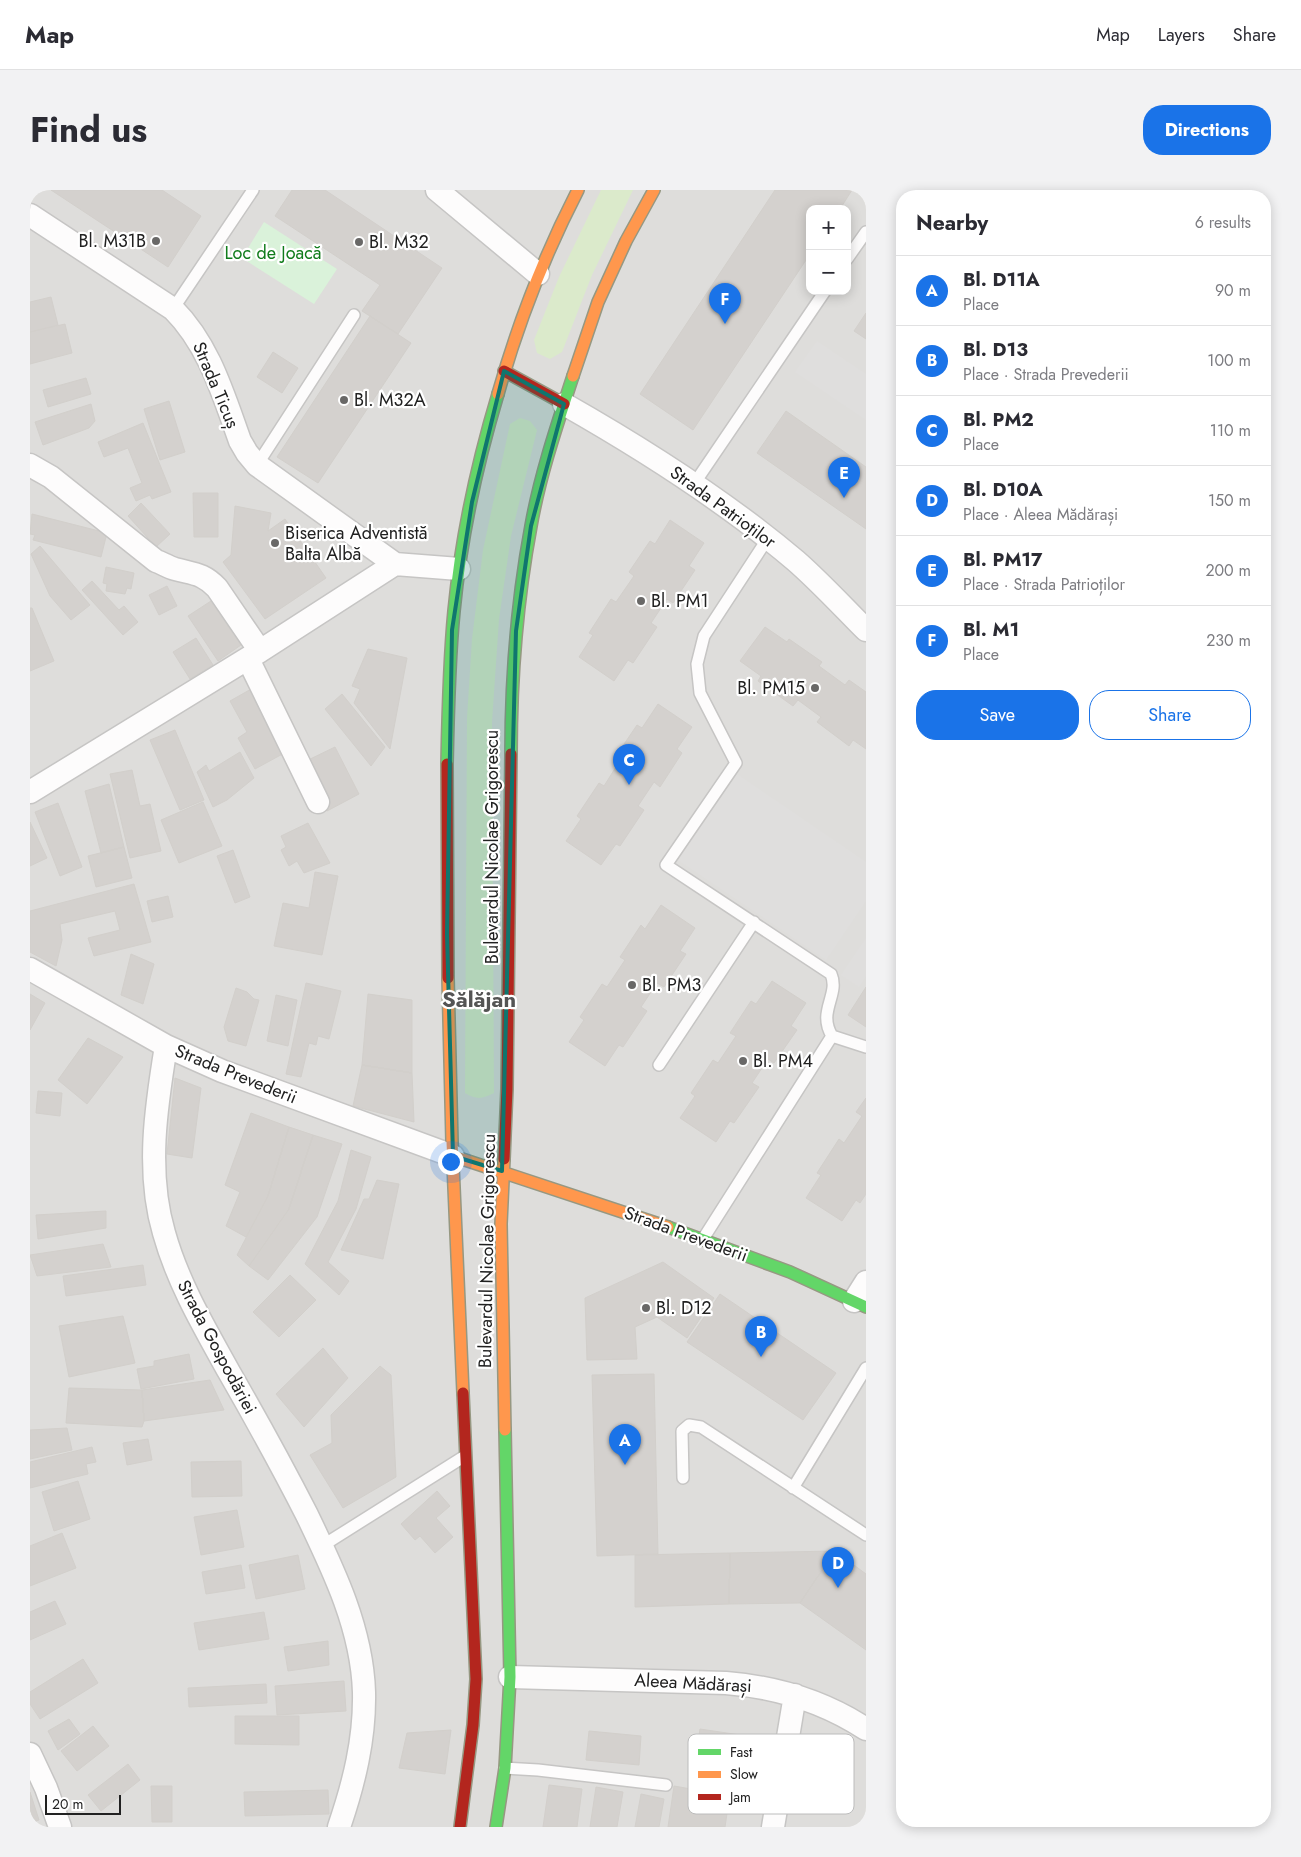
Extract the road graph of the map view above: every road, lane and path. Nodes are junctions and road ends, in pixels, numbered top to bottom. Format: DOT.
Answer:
graph roads {
  1 [pos="253,190"];
  2 [pos="437,190"];
  3 [pos="578,190"];
  4 [pos="654,190"];
  5 [pos="30,215"];
  6 [pos="866,232"];
  7 [pos="851,253"];
  8 [pos="538,274"];
  9 [pos="822,295"];
  10 [pos="174,309"];
  11 [pos="354,315"];
  12 [pos="504,371"];
  13 [pos="564,404"];
  14 [pos="30,465"];
  15 [pos="257,465"];
  16 [pos="694,484"];
  17 [pos="768,538"];
  18 [pos="395,564"];
  19 [pos="459,569"];
  20 [pos="866,630"];
  21 [pos="254,655"];
  22 [pos="30,792"];
  23 [pos="318,802"];
  24 [pos="754,922"];
  25 [pos="30,969"];
  26 [pos="832,1036"];
  27 [pos="166,1046"];
  28 [pos="866,1047"];
  29 [pos="658,1065"];
  30 [pos="453,1156"];
  31 [pos="502,1171"];
  32 [pos="703,1239"];
  33 [pos="866,1282"];
  34 [pos="860,1304"];
  35 [pos="866,1368"];
  36 [pos="467,1456"];
  37 [pos="683,1478"];
  38 [pos="793,1488"];
  39 [pos="866,1535"];
  40 [pos="322,1546"];
  41 [pos="510,1677"];
  42 [pos="795,1695"];
  43 [pos="866,1729"];
  44 [pos="788,1734"];
  45 [pos="30,1754"];
  46 [pos="505,1768"];
  47 [pos="666,1785"];
  48 [pos="775,1814"];
  49 [pos="60,1827"];
  50 [pos="339,1827"];
  51 [pos="460,1827"];
  52 [pos="496,1827"];
  53 [pos="773,1827"];
  1 -- 10 [label="lane"];
  2 -- 8 [label="street"];
  3 -- 8 [label="main road, Bulevardul Nicolae Grigorescu"];
  4 -- 13 [label="main road, Bulevardul Nicolae Grigorescu"];
  5 -- 10 [label="street, Strada Ticuș"];
  6 -- 7 [label="lane"];
  8 -- 12 [label="main road, Bulevardul Nicolae Grigorescu"];
  9 -- 16 [label="lane"];
  10 -- 15 [label="street, Strada Ticuș"];
  11 -- 15 [label="lane"];
  12 -- 13 [label="main road"];
  12 -- 19 [label="main road, Bulevardul Nicolae Grigorescu"];
  13 -- 16 [label="street, Strada Patrioților"];
  13 -- 31 [label="main road, Bulevardul Nicolae Grigorescu"];
  14 -- 21 [label="street"];
  15 -- 18 [label="street, Strada Ticuș"];
  16 -- 17 [label="street, Strada Patrioților"];
  17 -- 20 [label="street, Strada Patrioților"];
  17 -- 24 [label="lane"];
  18 -- 19 [label="street"];
  18 -- 21 [label="street"];
  19 -- 30 [label="main road, Bulevardul Nicolae Grigorescu"];
  21 -- 22 [label="street"];
  21 -- 23 [label="street"];
  24 -- 26 [label="lane"];
  24 -- 29 [label="lane"];
  25 -- 27 [label="street, Strada Prevederii"];
  26 -- 28 [label="lane"];
  26 -- 32 [label="lane"];
  27 -- 30 [label="street, Strada Prevederii"];
  27 -- 40 [label="street, Strada Gospodăriei"];
  30 -- 31 [label="main road, Strada Prevederii"];
  30 -- 36 [label="main road, Bulevardul Nicolae Grigorescu"];
  31 -- 32 [label="main road, Strada Prevederii"];
  31 -- 41 [label="main road, Bulevardul Nicolae Grigorescu"];
  32 -- 34 [label="main road, Strada Prevederii"];
  33 -- 34 [label="street"];
  35 -- 38 [label="lane"];
  36 -- 40 [label="lane"];
  36 -- 51 [label="main road, Bulevardul Nicolae Grigorescu"];
  37 -- 38 [label="lane"];
  38 -- 39 [label="lane"];
  40 -- 50 [label="street, Strada Gospodăriei"];
  41 -- 42 [label="street, Aleea Mădărași"];
  41 -- 46 [label="main road, Bulevardul Nicolae Grigorescu"];
  42 -- 43 [label="street, Aleea Mădărași"];
  42 -- 44 [label="street"];
  45 -- 49 [label="street"];
  46 -- 47 [label="lane"];
  46 -- 52 [label="main road, Bulevardul Nicolae Grigorescu"];
  48 -- 53 [label="street"];
}
